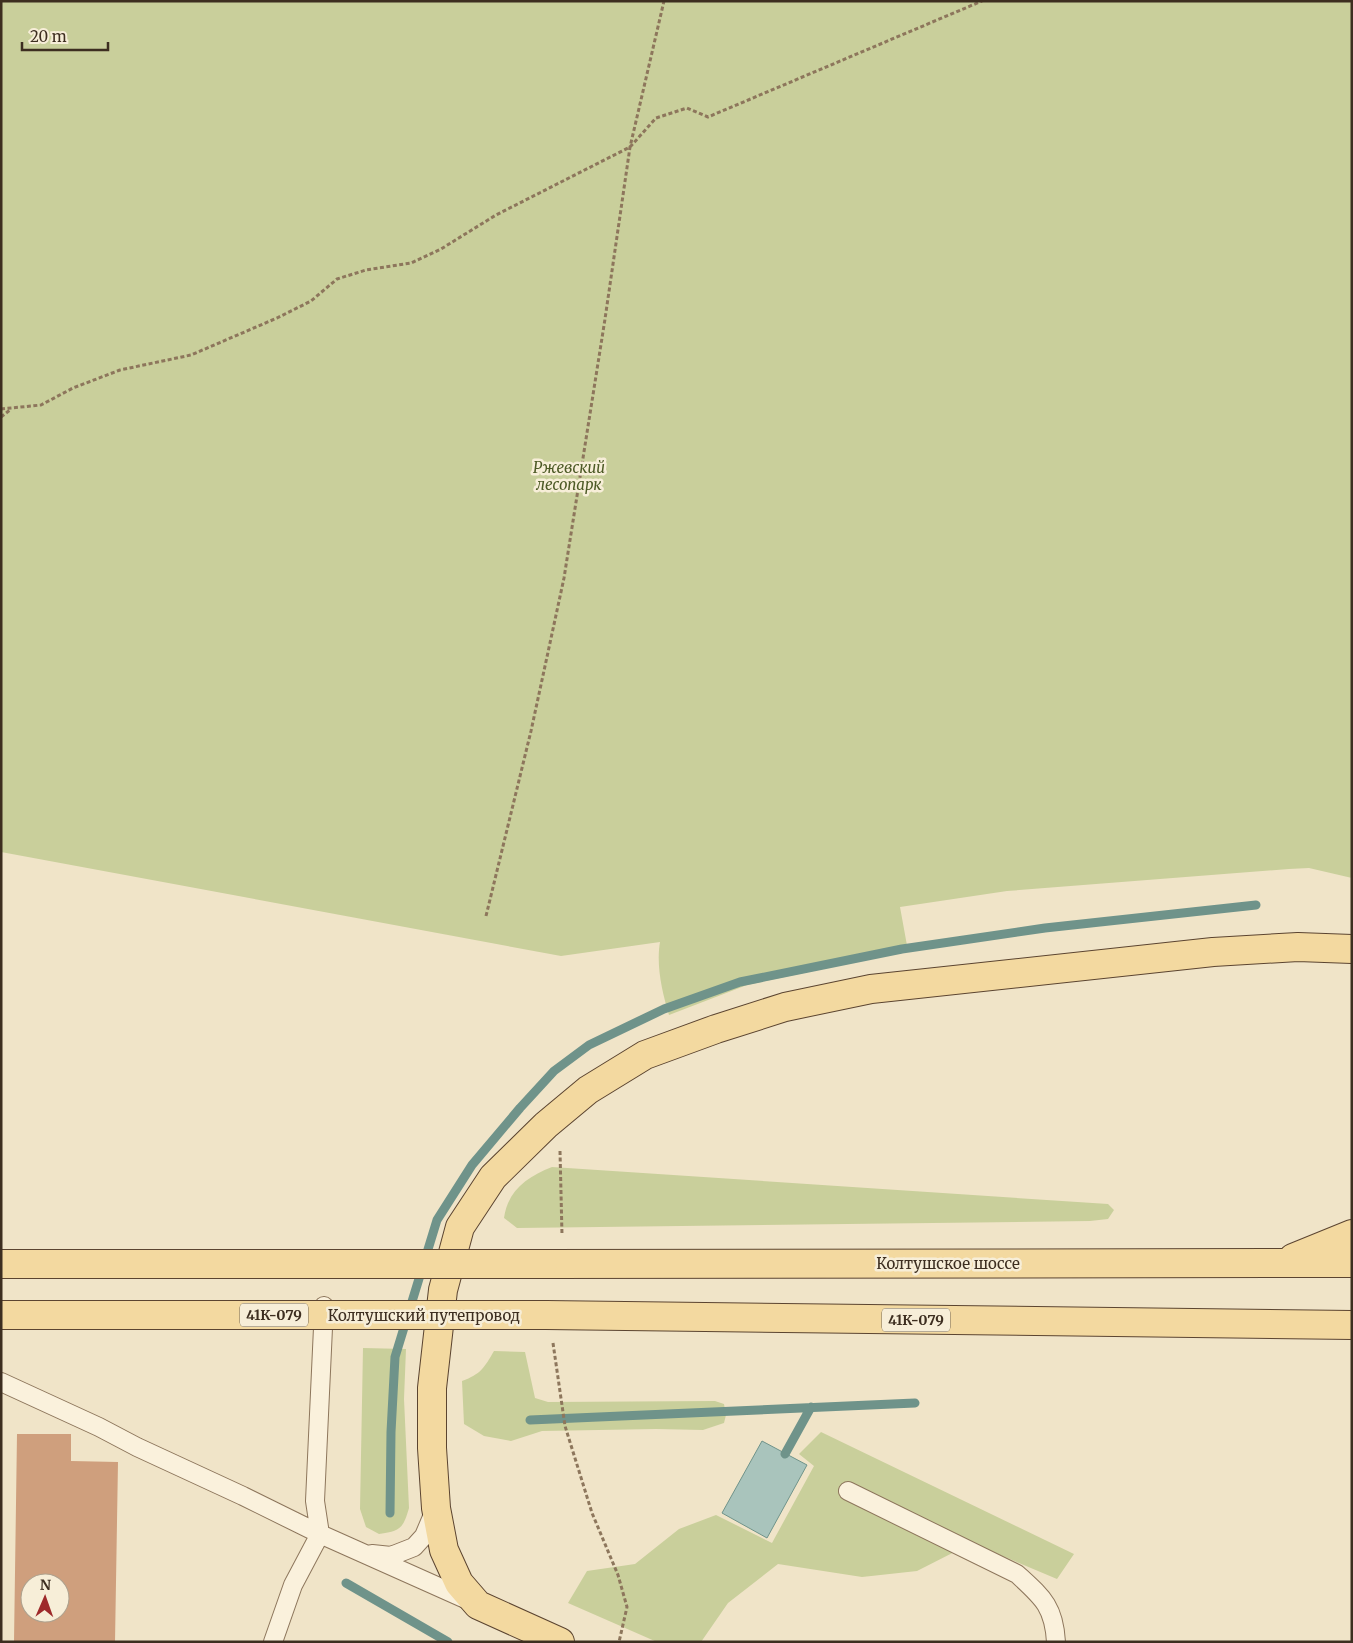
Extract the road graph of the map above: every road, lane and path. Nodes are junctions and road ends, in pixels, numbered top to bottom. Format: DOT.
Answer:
graph roads {
  1 [pos="664,1"];
  2 [pos="982,1"];
  3 [pos="630,147"];
  4 [pos="1,409"];
  5 [pos="10,409"];
  6 [pos="1,418"];
  7 [pos="486,916"];
  8 [pos="1352,949"];
  9 [pos="560,1145"];
  10 [pos="1352,1234"];
  11 [pos="562,1238"];
  12 [pos="1280,1263"];
  13 [pos="1352,1263"];
  14 [pos="1,1264"];
  15 [pos="324,1305"];
  16 [pos="1,1314"];
  17 [pos="1352,1325"];
  18 [pos="549,1327"];
  19 [pos="1,1382"];
  20 [pos="848,1491"];
  21 [pos="436,1508"];
  22 [pos="320,1534"];
  23 [pos="362,1553"];
  24 [pos="478,1605"];
  25 [pos="273,1642"];
  26 [pos="560,1642"];
  27 [pos="618,1642"];
  28 [pos="1056,1642"];
  1 -- 3 [label="path"];
  2 -- 3 [label="path"];
  3 -- 5 [label="path"];
  3 -- 7 [label="path"];
  4 -- 5 [label="path"];
  5 -- 6 [label="path"];
  8 -- 21 [label="main road"];
  9 -- 11 [label="path"];
  10 -- 12 [label="main road"];
  12 -- 13 [label="main road, Колтушское шоссе"];
  12 -- 14 [label="main road, Колтушское шоссе, bridge"];
  15 -- 22 [label="lane"];
  16 -- 18 [label="main road, Колтушский путепровод / 41К-079, bridge"];
  17 -- 18 [label="main road, 41К-079"];
  18 -- 27 [label="path"];
  19 -- 22 [label="lane"];
  20 -- 28 [label="lane"];
  21 -- 23 [label="lane"];
  21 -- 24 [label="main road"];
  22 -- 23 [label="lane"];
  22 -- 25 [label="lane"];
  23 -- 24 [label="lane"];
  24 -- 26 [label="main road"];
}
